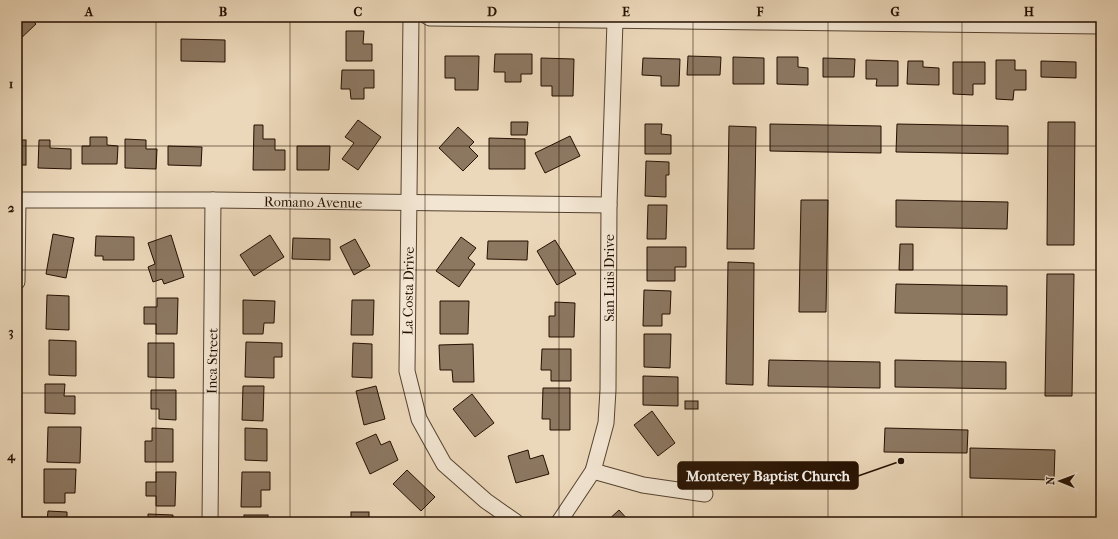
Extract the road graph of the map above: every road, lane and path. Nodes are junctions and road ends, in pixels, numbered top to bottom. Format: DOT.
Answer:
graph roads {
  1 [pos="411,17"];
  2 [pos="428,17"];
  3 [pos="921,20"];
  4 [pos="615,21"];
  5 [pos="1101,26"];
  6 [pos="18,200"];
  7 [pos="213,200"];
  8 [pos="410,203"];
  9 [pos="609,205"];
  10 [pos="17,282"];
  11 [pos="594,471"];
  12 [pos="705,494"];
  13 [pos="210,522"];
  14 [pos="516,522"];
  15 [pos="559,522"];
  1 -- 8 [label="street, La Costa Drive"];
  2 -- 4 [label="street"];
  3 -- 4 [label="street"];
  3 -- 5 [label="street"];
  4 -- 9 [label="street, San Luis Drive"];
  6 -- 7 [label="street, Romano Avenue"];
  6 -- 10 [label="street"];
  7 -- 8 [label="street, Romano Avenue"];
  7 -- 13 [label="street, Inca Street"];
  8 -- 9 [label="street, Romano Avenue"];
  8 -- 14 [label="street, La Costa Drive"];
  9 -- 11 [label="street, San Luis Drive"];
  11 -- 12 [label="street"];
  11 -- 15 [label="street, San Luis Drive"];
}
